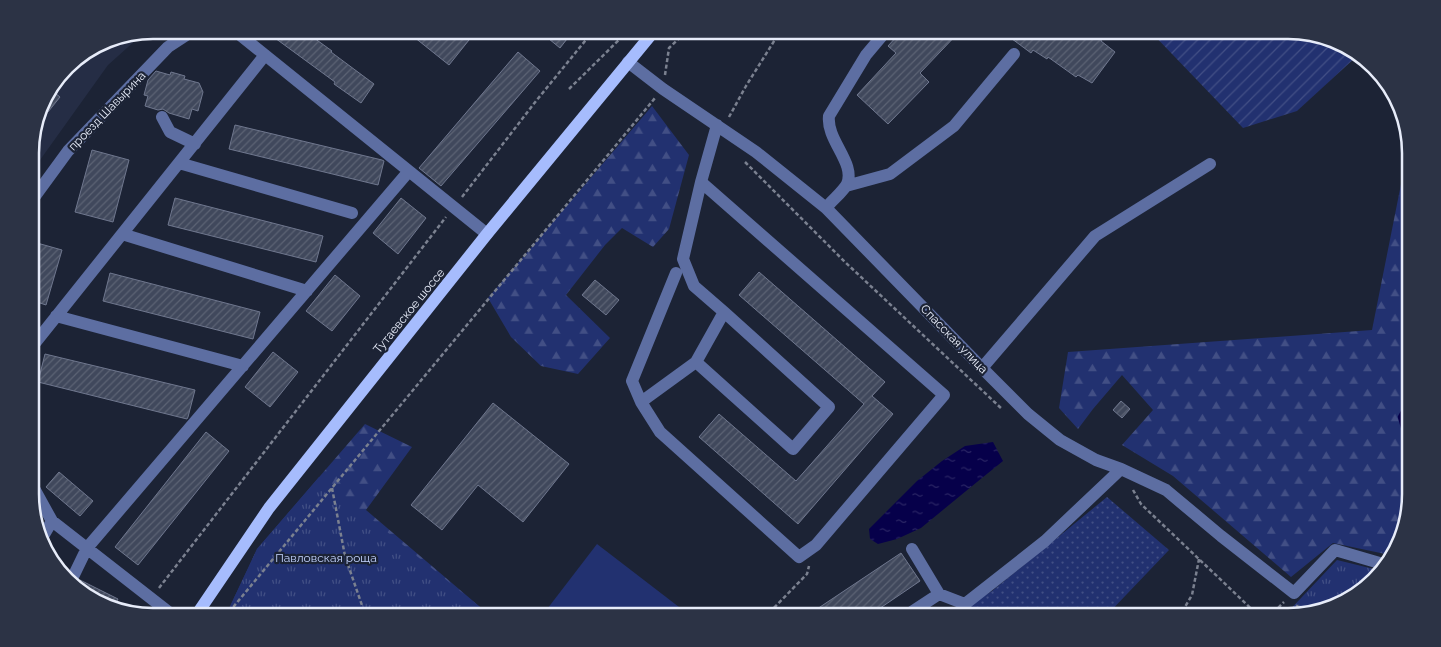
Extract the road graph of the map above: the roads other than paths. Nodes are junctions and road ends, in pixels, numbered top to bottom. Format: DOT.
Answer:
graph roads {
  1 [pos="180,39"];
  2 [pos="245,39"];
  3 [pos="647,39"];
  4 [pos="879,39"];
  5 [pos="1014,54"];
  6 [pos="265,55"];
  7 [pos="628,62"];
  8 [pos="162,117"];
  9 [pos="717,125"];
  10 [pos="195,144"];
  11 [pos="179,163"];
  12 [pos="1210,164"];
  13 [pos="409,171"];
  14 [pos="701,182"];
  15 [pos="846,186"];
  16 [pos="39,191"];
  17 [pos="826,208"];
  18 [pos="352,213"];
  19 [pos="122,234"];
  20 [pos="488,234"];
  21 [pos="676,273"];
  22 [pos="307,291"];
  23 [pos="724,312"];
  24 [pos="56,316"];
  25 [pos="39,338"];
  26 [pos="696,362"];
  27 [pos="243,366"];
  28 [pos="982,368"];
  29 [pos="641,402"];
  30 [pos="1121,469"];
  31 [pos="39,498"];
  32 [pos="52,521"];
  33 [pos="45,532"];
  34 [pos="87,548"];
  35 [pos="912,549"];
  36 [pos="1379,563"];
  37 [pos="73,576"];
  38 [pos="939,594"];
  39 [pos="164,608"];
  40 [pos="201,608"];
  41 [pos="918,608"];
  1 -- 16 [label="street, проезд Шавырина"];
  2 -- 6 [label="street"];
  3 -- 7 [label="main road, Тутаевское шоссе"];
  4 -- 15 [label="street"];
  5 -- 15 [label="street"];
  6 -- 10 [label="street"];
  6 -- 13 [label="street"];
  7 -- 9 [label="street, Спасская улица"];
  7 -- 20 [label="main road, Тутаевское шоссе"];
  8 -- 10 [label="street"];
  9 -- 14 [label="street"];
  9 -- 17 [label="street, Спасская улица"];
  10 -- 11 [label="street"];
  11 -- 18 [label="street"];
  11 -- 19 [label="street"];
  12 -- 28 [label="street"];
  13 -- 20 [label="street"];
  13 -- 22 [label="street"];
  14 -- 23 [label="street"];
  14 -- 29 [label="street"];
  15 -- 17 [label="street"];
  17 -- 28 [label="street, Спасская улица"];
  19 -- 22 [label="street"];
  19 -- 24 [label="street"];
  20 -- 40 [label="main road, Тутаевское шоссе"];
  21 -- 29 [label="street"];
  22 -- 27 [label="street"];
  23 -- 26 [label="street"];
  23 -- 26 [label="street"];
  24 -- 25 [label="street"];
  24 -- 27 [label="street"];
  26 -- 29 [label="street"];
  27 -- 34 [label="street"];
  28 -- 30 [label="street, Спасская улица"];
  30 -- 36 [label="street, Спасская улица"];
  30 -- 38 [label="street"];
  31 -- 32 [label="street"];
  32 -- 33 [label="street"];
  32 -- 34 [label="street"];
  34 -- 37 [label="street"];
  34 -- 39 [label="street"];
  35 -- 38 [label="street"];
  38 -- 41 [label="street"];
}
